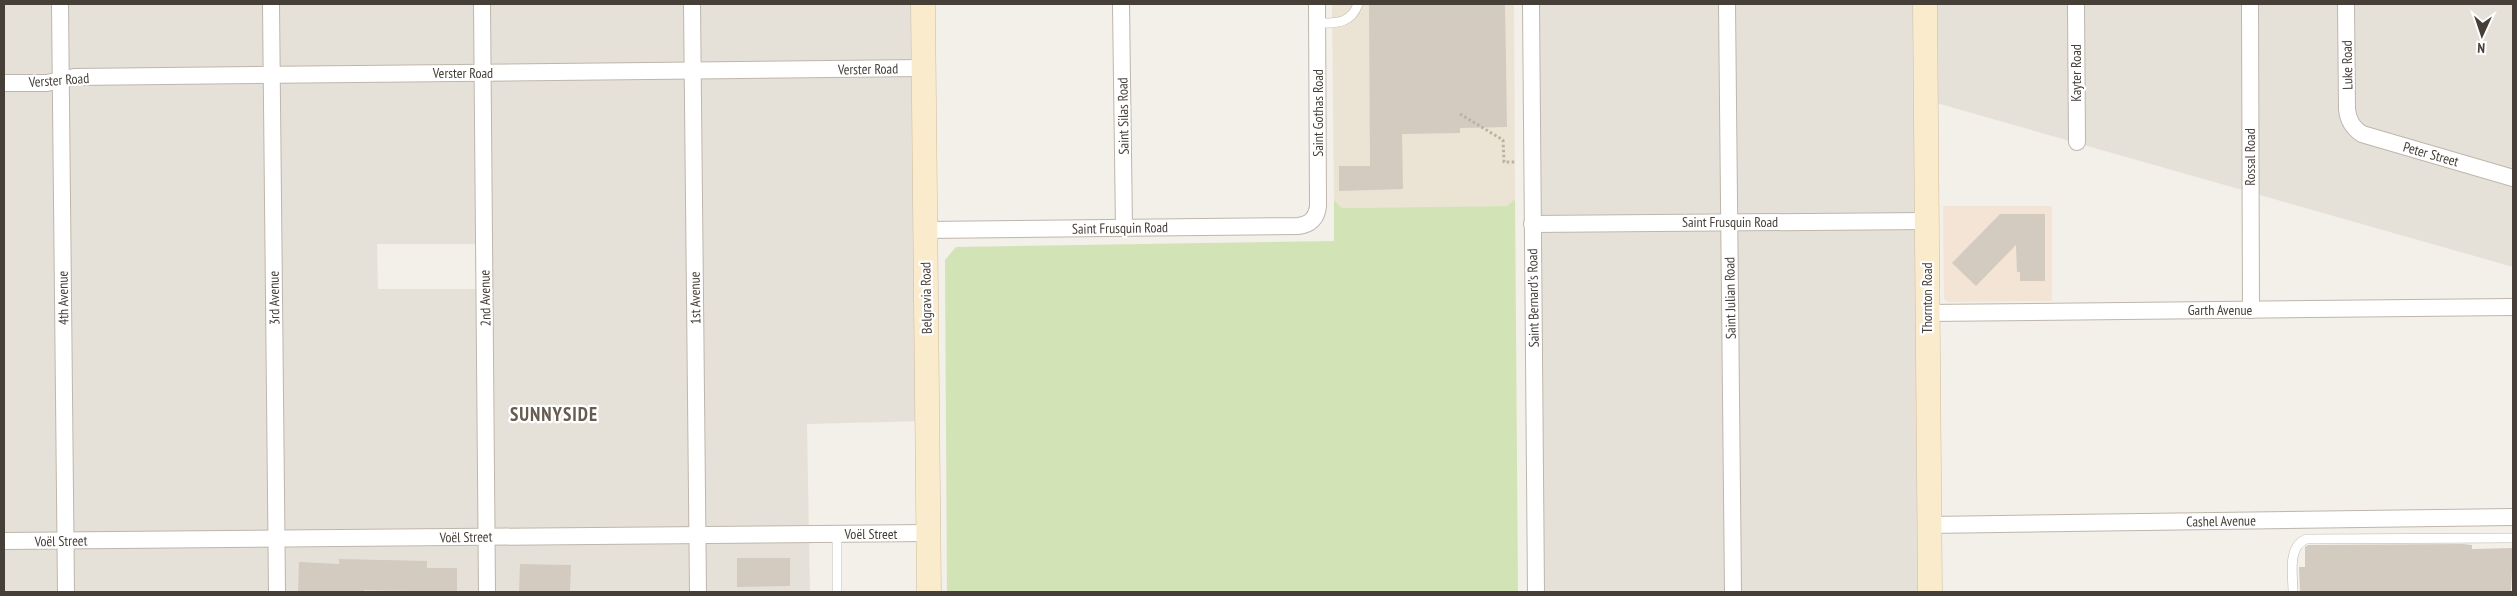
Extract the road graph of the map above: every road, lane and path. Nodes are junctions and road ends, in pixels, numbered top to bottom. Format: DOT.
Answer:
graph roads {
  1 [pos="60,4"];
  2 [pos="271,4"];
  3 [pos="482,4"];
  4 [pos="692,4"];
  5 [pos="923,4"];
  6 [pos="1121,4"];
  7 [pos="1317,4"];
  8 [pos="1358,4"];
  9 [pos="1531,4"];
  10 [pos="1727,4"];
  11 [pos="1925,4"];
  12 [pos="2076,4"];
  13 [pos="2250,4"];
  14 [pos="2346,4"];
  15 [pos="1318,23"];
  16 [pos="923,68"];
  17 [pos="693,71"];
  18 [pos="483,73"];
  19 [pos="272,75"];
  20 [pos="60,80"];
  21 [pos="4,83"];
  22 [pos="1460,114"];
  23 [pos="2351,124"];
  24 [pos="2077,142"];
  25 [pos="1519,162"];
  26 [pos="2513,178"];
  27 [pos="1312,220"];
  28 [pos="1927,221"];
  29 [pos="1729,222"];
  30 [pos="1532,224"];
  31 [pos="1124,228"];
  32 [pos="925,230"];
  33 [pos="2513,308"];
  34 [pos="2251,310"];
  35 [pos="1927,312"];
  36 [pos="2513,517"];
  37 [pos="1929,525"];
  38 [pos="928,533"];
  39 [pos="836,534"];
  40 [pos="697,535"];
  41 [pos="487,537"];
  42 [pos="2513,538"];
  43 [pos="276,539"];
  44 [pos="66,540"];
  45 [pos="4,541"];
  46 [pos="66,592"];
  47 [pos="277,592"];
  48 [pos="487,592"];
  49 [pos="698,592"];
  50 [pos="837,592"];
  51 [pos="930,592"];
  52 [pos="1536,592"];
  53 [pos="1732,592"];
  54 [pos="1930,592"];
  55 [pos="2293,592"];
  1 -- 20 [label="street, 4th Avenue"];
  2 -- 19 [label="street, 3rd Avenue"];
  3 -- 18 [label="street, 2nd Avenue"];
  4 -- 17 [label="street, 1st Avenue"];
  5 -- 16 [label="street, Belgravia Road"];
  6 -- 31 [label="street, Saint Silas Road"];
  7 -- 15 [label="street, Saint Gothas Road"];
  8 -- 15 [label="lane"];
  9 -- 30 [label="street, Saint Bernard's Road"];
  10 -- 29 [label="street, Saint Julian Road"];
  11 -- 28 [label="street, Thornton Road"];
  12 -- 24 [label="street, Kayter Road"];
  13 -- 34 [label="street, Rossal Road"];
  14 -- 23 [label="street, Luke Road"];
  15 -- 27 [label="street, Saint Gothas Road"];
  16 -- 17 [label="street, Verster Road"];
  16 -- 32 [label="street, Belgravia Road"];
  17 -- 18 [label="street, Verster Road"];
  17 -- 40 [label="street, 1st Avenue"];
  18 -- 19 [label="street, Verster Road"];
  18 -- 41 [label="street, 2nd Avenue"];
  19 -- 20 [label="street, Verster Road"];
  19 -- 43 [label="street, 3rd Avenue"];
  20 -- 21 [label="street, Verster Road"];
  20 -- 44 [label="street, 4th Avenue"];
  22 -- 25 [label="path"];
  23 -- 26 [label="street, Peter Street"];
  27 -- 31 [label="street, Saint Frusquin Road"];
  28 -- 29 [label="street, Saint Frusquin Road"];
  28 -- 35 [label="street, Thornton Road"];
  29 -- 30 [label="street, Saint Frusquin Road"];
  29 -- 53 [label="street, Saint Julian Road"];
  30 -- 52 [label="street, Saint Bernard's Road"];
  31 -- 32 [label="street, Saint Frusquin Road"];
  32 -- 38 [label="street, Belgravia Road"];
  33 -- 34 [label="street, Garth Avenue"];
  34 -- 35 [label="street, Garth Avenue"];
  35 -- 37 [label="street, Thornton Road"];
  36 -- 37 [label="street, Cashel Avenue"];
  37 -- 54 [label="street, Thornton Road"];
  38 -- 39 [label="street, Voël Street"];
  38 -- 51 [label="street, Belgravia Road"];
  39 -- 40 [label="street, Voël Street"];
  39 -- 50 [label="lane"];
  40 -- 41 [label="street, Voël Street"];
  40 -- 49 [label="street, 1st Avenue"];
  41 -- 43 [label="street, Voël Street"];
  41 -- 48 [label="street, 2nd Avenue"];
  42 -- 55 [label="lane"];
  43 -- 44 [label="street, Voël Street"];
  43 -- 47 [label="street, 3rd Avenue"];
  44 -- 45 [label="street, Voël Street"];
  44 -- 46 [label="street, 4th Avenue"];
}
